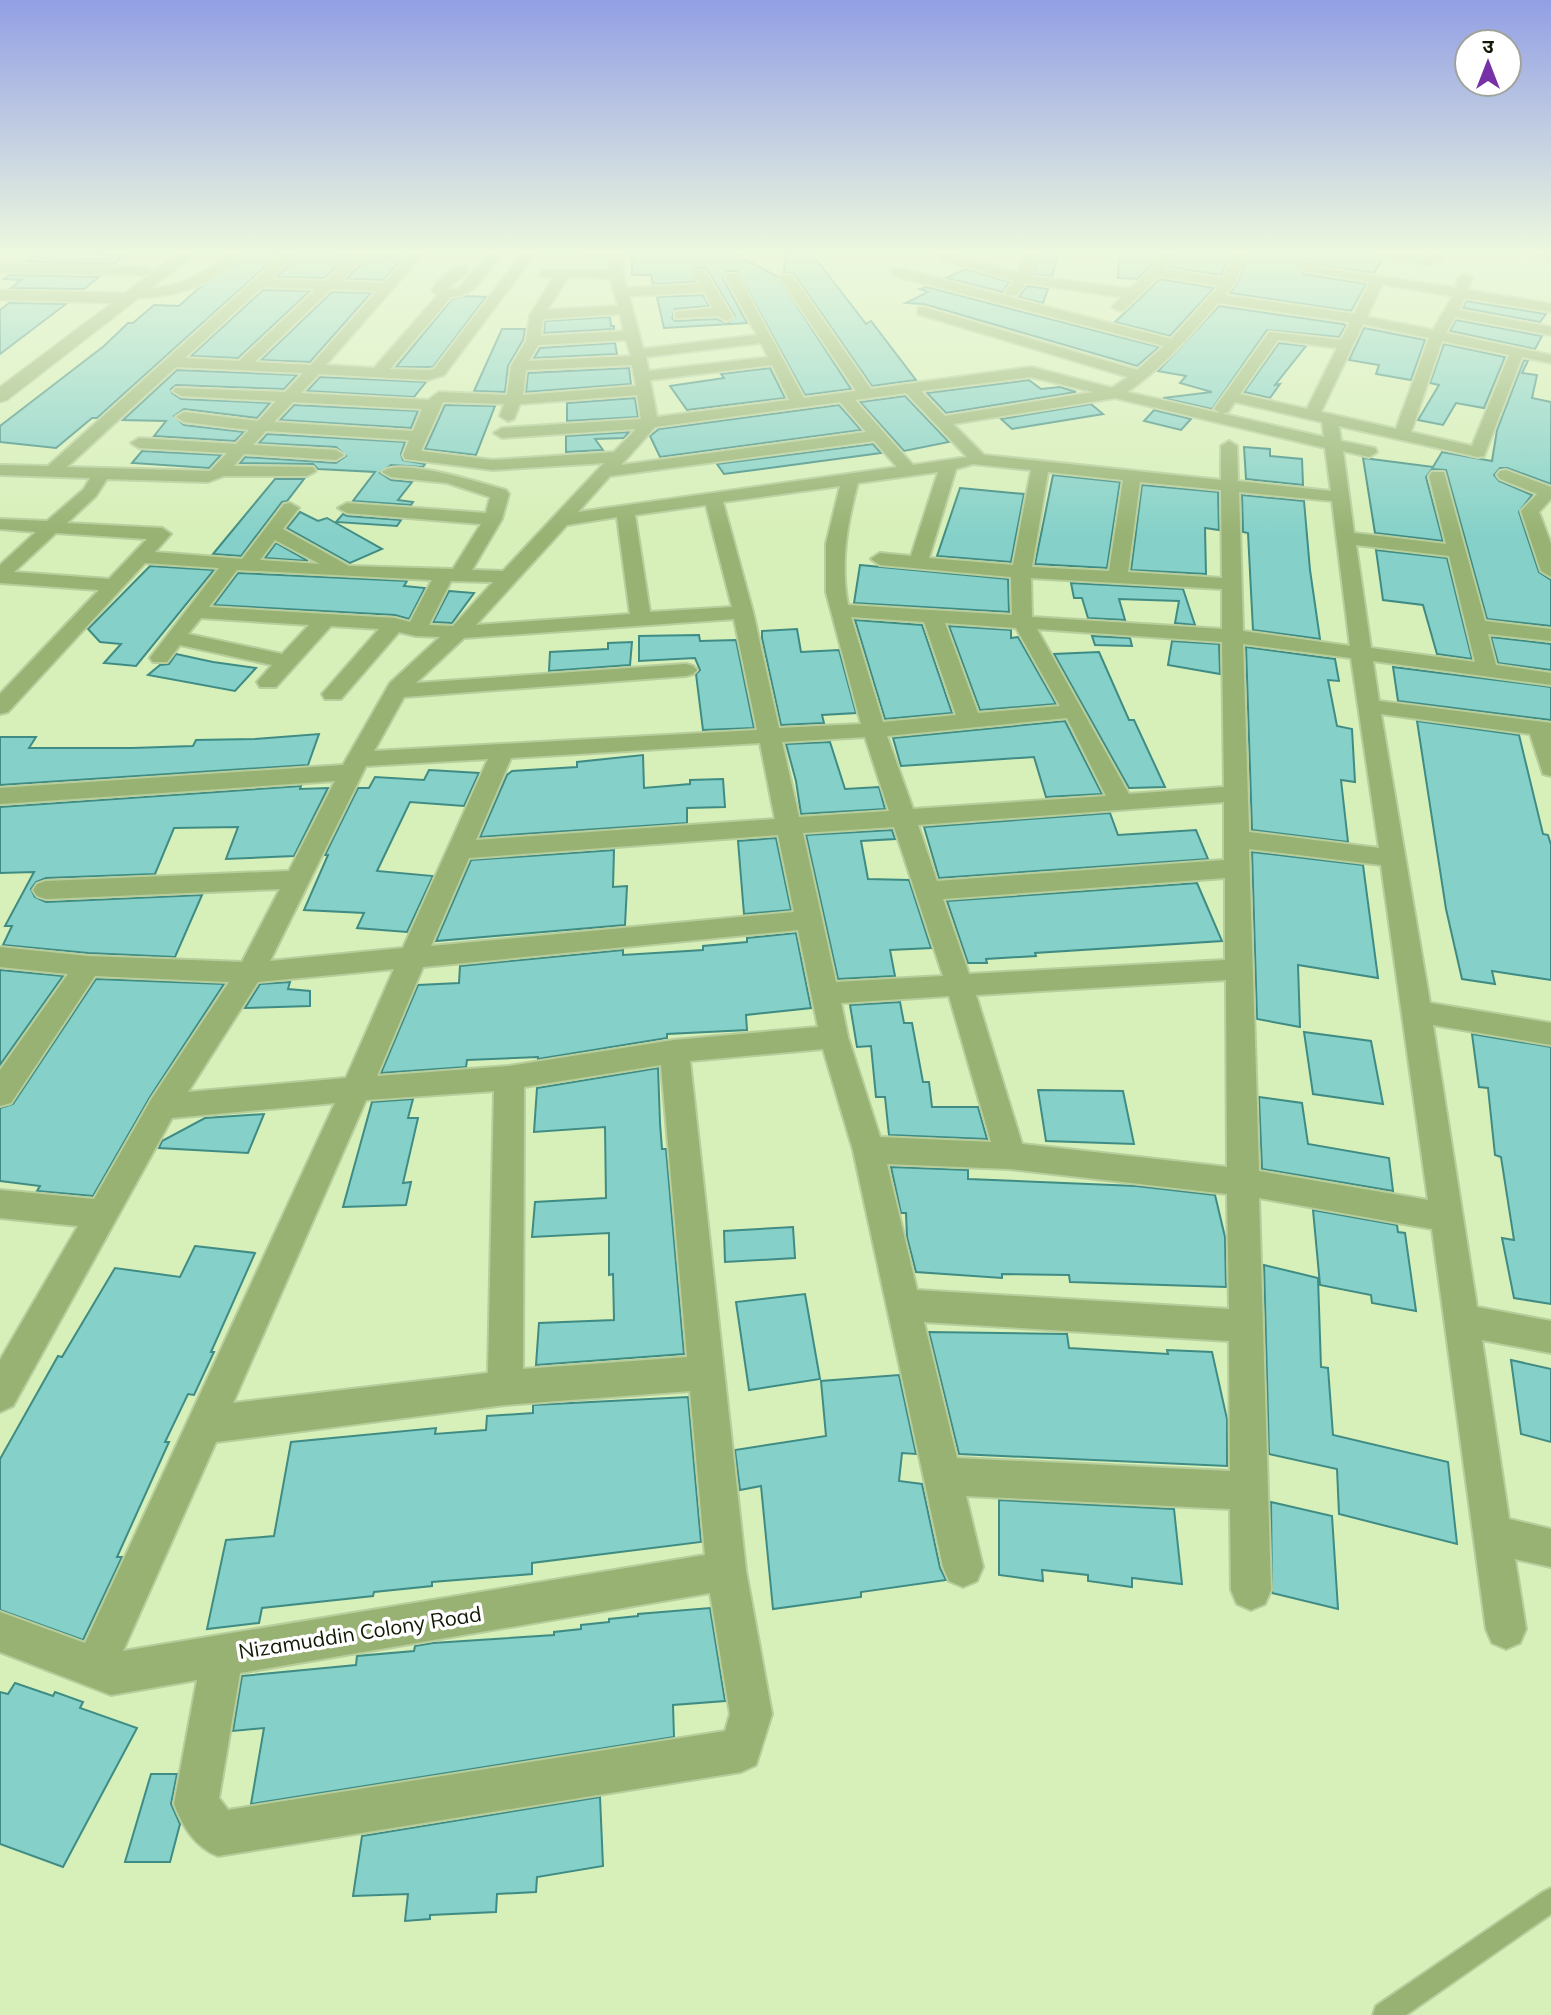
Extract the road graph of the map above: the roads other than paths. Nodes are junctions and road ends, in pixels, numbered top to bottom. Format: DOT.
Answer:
graph roads {
  1 [pos="49,348"];
  2 [pos="61,348"];
  3 [pos="188,348"];
  4 [pos="261,348"];
  5 [pos="334,348"];
  6 [pos="400,348"];
  7 [pos="457,348"];
  8 [pos="529,348"];
  9 [pos="567,348"];
  10 [pos="636,348"];
  11 [pos="715,348"];
  12 [pos="770,348"];
  13 [pos="835,348"];
  14 [pos="1047,348"];
  15 [pos="1170,348"];
  16 [pos="1264,348"];
  17 [pos="1345,348"];
  18 [pos="1434,348"];
  19 [pos="1497,348"];
  20 [pos="1517,352"];
  21 [pos="1551,359"];
  22 [pos="775,360"];
  23 [pos="173,362"];
  24 [pos="639,363"];
  25 [pos="243,365"];
  26 [pos="519,366"];
  27 [pos="316,368"];
  28 [pos="378,373"];
  29 [pos="1140,376"];
  30 [pos="0,381"];
  31 [pos="910,389"];
  32 [pos="181,391"];
  33 [pos="1113,394"];
  34 [pos="867,395"];
  35 [pos="0,397"];
  36 [pos="287,397"];
  37 [pos="1232,397"];
  38 [pos="845,398"];
  39 [pos="514,400"];
  40 [pos="799,404"];
  41 [pos="432,405"];
  42 [pos="1312,415"];
  43 [pos="184,417"];
  44 [pos="1215,419"];
  45 [pos="942,421"];
  46 [pos="650,423"];
  47 [pos="260,426"];
  48 [pos="1333,432"];
  49 [pos="502,433"];
  50 [pos="879,435"];
  51 [pos="1402,435"];
  52 [pos="419,436"];
  53 [pos="139,443"];
  54 [pos="1229,446"];
  55 [pos="239,450"];
  56 [pos="1369,452"];
  57 [pos="336,454"];
  58 [pos="979,460"];
  59 [pos="493,465"];
  60 [pos="612,465"];
  61 [pos="949,465"];
  62 [pos="1041,465"];
  63 [pos="54,470"];
  64 [pos="219,471"];
  65 [pos="307,471"];
  66 [pos="909,471"];
  67 [pos="103,472"];
  68 [pos="391,472"];
  69 [pos="1132,475"];
  70 [pos="1506,475"];
  71 [pos="1438,476"];
  72 [pos="4,478"];
  73 [pos="850,480"];
  74 [pos="1229,485"];
  75 [pos="1550,493"];
  76 [pos="1341,497"];
  77 [pos="713,499"];
  78 [pos="290,508"];
  79 [pos="347,508"];
  80 [pos="625,511"];
  81 [pos="493,519"];
  82 [pos="561,520"];
  83 [pos="0,524"];
  84 [pos="50,527"];
  85 [pos="273,531"];
  86 [pos="1346,538"];
  87 [pos="1457,551"];
  88 [pos="139,557"];
  89 [pos="880,559"];
  90 [pos="918,563"];
  91 [pos="239,565"];
  92 [pos="1551,571"];
  93 [pos="349,572"];
  94 [pos="1021,572"];
  95 [pos="453,574"];
  96 [pos="0,576"];
  97 [pos="508,577"];
  98 [pos="1118,577"];
  99 [pos="1231,584"];
  100 [pos="112,585"];
  101 [pos="839,610"];
  102 [pos="198,612"];
  103 [pos="743,612"];
  104 [pos="932,615"];
  105 [pos="326,619"];
  106 [pos="641,619"];
  107 [pos="1022,620"];
  108 [pos="1476,626"];
  109 [pos="406,627"];
  110 [pos="458,632"];
  111 [pos="1551,635"];
  112 [pos="1232,636"];
  113 [pos="176,638"];
  114 [pos="1361,654"];
  115 [pos="160,659"];
  116 [pos="288,662"];
  117 [pos="686,670"];
  118 [pos="1487,670"];
  119 [pos="1551,679"];
  120 [pos="268,681"];
  121 [pos="396,691"];
  122 [pos="333,694"];
  123 [pos="1369,706"];
  124 [pos="0,707"];
  125 [pos="1074,711"];
  126 [pos="968,720"];
  127 [pos="1545,729"];
  128 [pos="874,730"];
  129 [pos="769,737"];
  130 [pos="502,752"];
  131 [pos="355,766"];
  132 [pos="1551,769"];
  133 [pos="1236,794"];
  134 [pos="0,796"];
  135 [pos="1121,802"];
  136 [pos="905,818"];
  137 [pos="788,826"];
  138 [pos="1236,839"];
  139 [pos="458,850"];
  140 [pos="1394,858"];
  141 [pos="1237,868"];
  142 [pos="299,879"];
  143 [pos="46,890"];
  144 [pos="929,891"];
  145 [pos="808,920"];
  146 [pos="0,957"];
  147 [pos="413,957"];
  148 [pos="88,966"];
  149 [pos="1239,969"];
  150 [pos="250,973"];
  151 [pos="959,984"];
  152 [pos="825,993"];
  153 [pos="1417,1012"];
  154 [pos="1551,1034"];
  155 [pos="834,1037"];
  156 [pos="674,1051"];
  157 [pos="509,1078"];
  158 [pos="2,1089"];
  159 [pos="356,1089"];
  160 [pos="163,1107"];
  161 [pos="868,1150"];
  162 [pos="1010,1156"];
  163 [pos="1243,1182"];
  164 [pos="0,1204"];
  165 [pos="103,1213"];
  166 [pos="1447,1217"];
  167 [pos="904,1305"];
  168 [pos="1461,1320"];
  169 [pos="1246,1326"];
  170 [pos="1551,1337"];
  171 [pos="706,1373"];
  172 [pos="505,1388"];
  173 [pos="0,1394"];
  174 [pos="203,1425"];
  175 [pos="943,1476"];
  176 [pos="1250,1491"];
  177 [pos="1493,1534"];
  178 [pos="1551,1548"];
  179 [pos="963,1567"];
  180 [pos="726,1572"];
  181 [pos="1251,1590"];
  182 [pos="1506,1629"];
  183 [pos="0,1632"];
  184 [pos="222,1656"];
  185 [pos="95,1668"];
  186 [pos="1551,1900"];
  187 [pos="1385,2015"];
  1 -- 30 [label="street"];
  2 -- 35 [label="street"];
  3 -- 23 [label="street"];
  4 -- 25 [label="street"];
  5 -- 27 [label="street"];
  6 -- 28 [label="street"];
  7 -- 28 [label="street"];
  8 -- 26 [label="street"];
  9 -- 24 [label="street"];
  10 -- 24 [label="street"];
  11 -- 24 [label="street"];
  12 -- 22 [label="street"];
  13 -- 34 [label="street"];
  14 -- 29 [label="street"];
  15 -- 29 [label="street"];
  16 -- 37 [label="street"];
  17 -- 42 [label="street"];
  18 -- 51 [label="street"];
  19 -- 20 [label="street"];
  20 -- 21 [label="street"];
  20 -- 51 [label="street"];
  22 -- 24 [label="street"];
  22 -- 40 [label="street"];
  23 -- 25 [label="street"];
  23 -- 63 [label="street"];
  24 -- 26 [label="street"];
  24 -- 39 [label="street"];
  24 -- 46 [label="street"];
  25 -- 27 [label="street"];
  26 -- 39 [label="street"];
  27 -- 28 [label="street"];
  27 -- 36 [label="street"];
  29 -- 33 [label="street"];
  31 -- 33 [label="street"];
  31 -- 34 [label="street"];
  31 -- 45 [label="street"];
  32 -- 36 [label="street"];
  33 -- 44 [label="street"];
  33 -- 45 [label="street"];
  34 -- 38 [label="street"];
  36 -- 41 [label="street"];
  36 -- 47 [label="street"];
  37 -- 42 [label="street"];
  37 -- 44 [label="street"];
  38 -- 40 [label="street"];
  38 -- 50 [label="street"];
  39 -- 41 [label="street"];
  39 -- 49 [label="street"];
  40 -- 46 [label="street"];
  41 -- 52 [label="street"];
  42 -- 48 [label="street"];
  43 -- 47 [label="street"];
  44 -- 48 [label="street"];
  45 -- 58 [label="street"];
  46 -- 49 [label="street"];
  46 -- 60 [label="street"];
  47 -- 52 [label="street"];
  47 -- 55 [label="street"];
  48 -- 51 [label="street"];
  48 -- 56 [label="street"];
  48 -- 76 [label="street"];
  49 -- 59 [label="street"];
  50 -- 60 [label="street"];
  50 -- 66 [label="street"];
  52 -- 59 [label="street"];
  53 -- 55 [label="street"];
  54 -- 74 [label="street"];
  55 -- 57 [label="street"];
  55 -- 64 [label="street"];
  58 -- 61 [label="street"];
  58 -- 62 [label="street"];
  59 -- 60 [label="street"];
  60 -- 82 [label="street"];
  61 -- 66 [label="street"];
  61 -- 90 [label="street"];
  62 -- 69 [label="street"];
  62 -- 94 [label="street"];
  63 -- 67 [label="street"];
  63 -- 72 [label="street"];
  64 -- 65 [label="street"];
  64 -- 67 [label="street"];
  66 -- 73 [label="street"];
  67 -- 84 [label="street"];
  68 -- 81 [label="street"];
  69 -- 74 [label="street"];
  69 -- 98 [label="street"];
  70 -- 75 [label="street"];
  71 -- 87 [label="street"];
  73 -- 77 [label="street"];
  73 -- 101 [label="street"];
  74 -- 76 [label="street"];
  74 -- 99 [label="street"];
  75 -- 92 [label="street"];
  76 -- 86 [label="street"];
  77 -- 80 [label="street"];
  77 -- 103 [label="street"];
  78 -- 85 [label="street"];
  79 -- 81 [label="street"];
  80 -- 82 [label="street"];
  80 -- 106 [label="street"];
  81 -- 95 [label="street"];
  82 -- 97 [label="street"];
  83 -- 84 [label="street"];
  84 -- 88 [label="street"];
  84 -- 96 [label="street"];
  85 -- 91 [label="street"];
  85 -- 93 [label="street"];
  86 -- 87 [label="street"];
  86 -- 114 [label="street"];
  87 -- 108 [label="street"];
  88 -- 91 [label="street"];
  88 -- 100 [label="street"];
  89 -- 90 [label="street"];
  90 -- 94 [label="street"];
  91 -- 93 [label="street"];
  91 -- 102 [label="street"];
  93 -- 95 [label="street"];
  94 -- 98 [label="street"];
  94 -- 107 [label="street"];
  95 -- 97 [label="street"];
  95 -- 109 [label="street"];
  96 -- 100 [label="street"];
  97 -- 110 [label="street"];
  98 -- 99 [label="street"];
  99 -- 112 [label="street"];
  100 -- 124 [label="street"];
  101 -- 104 [label="street"];
  101 -- 128 [label="street"];
  102 -- 105 [label="street"];
  102 -- 113 [label="street"];
  103 -- 106 [label="street"];
  103 -- 129 [label="street"];
  104 -- 107 [label="street"];
  104 -- 126 [label="street"];
  105 -- 109 [label="street"];
  105 -- 116 [label="street"];
  106 -- 110 [label="street"];
  107 -- 112 [label="street"];
  107 -- 125 [label="street"];
  108 -- 111 [label="street"];
  108 -- 118 [label="street"];
  109 -- 110 [label="street"];
  109 -- 122 [label="street"];
  110 -- 121 [label="street"];
  112 -- 114 [label="street"];
  112 -- 133 [label="street"];
  113 -- 115 [label="street"];
  113 -- 116 [label="street"];
  114 -- 118 [label="street"];
  114 -- 123 [label="street"];
  116 -- 120 [label="street"];
  117 -- 121 [label="street"];
  118 -- 119 [label="street"];
  121 -- 131 [label="street"];
  123 -- 127 [label="street"];
  123 -- 140 [label="street"];
  125 -- 126 [label="street"];
  125 -- 135 [label="street"];
  126 -- 128 [label="street"];
  127 -- 132 [label="street"];
  128 -- 129 [label="street"];
  128 -- 136 [label="street"];
  129 -- 130 [label="street"];
  129 -- 137 [label="street"];
  130 -- 131 [label="street"];
  130 -- 139 [label="street"];
  131 -- 134 [label="street"];
  131 -- 142 [label="street"];
  133 -- 135 [label="street"];
  133 -- 138 [label="street"];
  135 -- 136 [label="street"];
  136 -- 137 [label="street"];
  136 -- 144 [label="street"];
  137 -- 139 [label="street"];
  137 -- 145 [label="street"];
  138 -- 140 [label="street"];
  138 -- 141 [label="street"];
  139 -- 147 [label="street"];
  140 -- 153 [label="street"];
  141 -- 144 [label="street"];
  141 -- 149 [label="street"];
  142 -- 143 [label="street"];
  142 -- 150 [label="street"];
  144 -- 151 [label="street"];
  145 -- 147 [label="street"];
  145 -- 152 [label="street"];
  146 -- 148 [label="street"];
  147 -- 150 [label="street"];
  147 -- 159 [label="street"];
  148 -- 150 [label="street"];
  148 -- 158 [label="street"];
  149 -- 151 [label="street"];
  149 -- 163 [label="street"];
  150 -- 160 [label="street"];
  151 -- 152 [label="street"];
  151 -- 162 [label="street"];
  152 -- 155 [label="street"];
  153 -- 154 [label="street"];
  153 -- 166 [label="street"];
  155 -- 156 [label="street"];
  155 -- 161 [label="street"];
  156 -- 157 [label="street"];
  156 -- 171 [label="street"];
  157 -- 159 [label="street"];
  157 -- 172 [label="street"];
  159 -- 160 [label="street"];
  159 -- 174 [label="street"];
  160 -- 165 [label="street"];
  161 -- 162 [label="street"];
  161 -- 167 [label="street"];
  162 -- 163 [label="street"];
  163 -- 166 [label="street"];
  163 -- 169 [label="street"];
  164 -- 165 [label="street"];
  165 -- 173 [label="street"];
  166 -- 168 [label="street"];
  167 -- 169 [label="street"];
  167 -- 175 [label="street"];
  168 -- 170 [label="street"];
  168 -- 177 [label="street"];
  169 -- 176 [label="street"];
  171 -- 172 [label="street"];
  171 -- 180 [label="street"];
  172 -- 174 [label="street"];
  174 -- 185 [label="street"];
  175 -- 176 [label="street"];
  175 -- 179 [label="street"];
  176 -- 181 [label="street"];
  177 -- 178 [label="street"];
  177 -- 182 [label="street"];
  180 -- 184 [label="street, Nizamuddin Colony Road"];
  180 -- 184 [label="street"];
  183 -- 185 [label="street, Nizamuddin Colony Road"];
  184 -- 185 [label="street, Nizamuddin Colony Road"];
  186 -- 187 [label="lane"];
}
